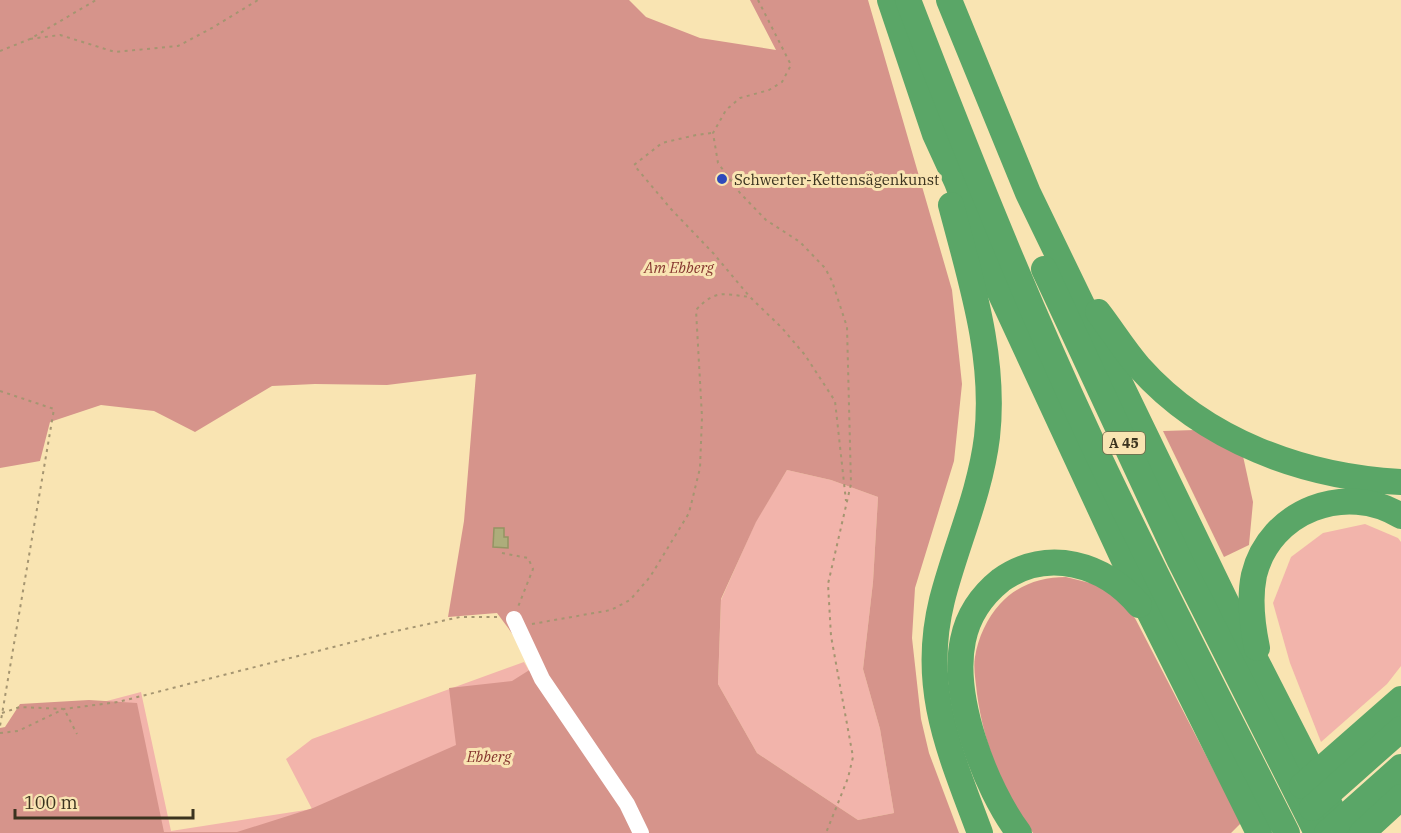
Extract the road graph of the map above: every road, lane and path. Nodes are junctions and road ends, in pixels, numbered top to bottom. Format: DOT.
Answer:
graph roads {
  1 [pos="96,0"];
  2 [pos="258,0"];
  3 [pos="758,0"];
  4 [pos="890,0"];
  5 [pos="908,0"];
  6 [pos="939,0"];
  7 [pos="949,0"];
  8 [pos="30,39"];
  9 [pos="0,51"];
  10 [pos="713,133"];
  11 [pos="935,134"];
  12 [pos="1028,193"];
  13 [pos="750,297"];
  14 [pos="0,391"];
  15 [pos="1401,482"];
  16 [pos="846,504"];
  17 [pos="1401,516"];
  18 [pos="502,552"];
  19 [pos="516,623"];
  20 [pos="1262,671"];
  21 [pos="1182,678"];
  22 [pos="1399,707"];
  23 [pos="64,709"];
  24 [pos="2,713"];
  25 [pos="0,726"];
  26 [pos="0,733"];
  27 [pos="77,734"];
  28 [pos="1401,767"];
  29 [pos="1335,772"];
  30 [pos="1398,802"];
  31 [pos="1356,827"];
  32 [pos="641,833"];
  33 [pos="826,833"];
  34 [pos="980,833"];
  35 [pos="1019,833"];
  36 [pos="1247,833"];
  37 [pos="1259,833"];
  38 [pos="1282,833"];
  39 [pos="1287,833"];
  40 [pos="1317,833"];
  41 [pos="1327,833"];
  1 -- 8 [label="path"];
  2 -- 8 [label="path"];
  3 -- 10 [label="path"];
  4 -- 11 [label="highway"];
  5 -- 39 [label="highway, A 45"];
  6 -- 40 [label="highway, A 45"];
  7 -- 12 [label="highway"];
  8 -- 9 [label="path"];
  10 -- 13 [label="path"];
  10 -- 16 [label="path"];
  11 -- 21 [label="highway"];
  11 -- 34 [label="highway"];
  12 -- 15 [label="highway"];
  12 -- 20 [label="highway"];
  13 -- 16 [label="path"];
  13 -- 19 [label="path"];
  14 -- 24 [label="path"];
  16 -- 33 [label="path"];
  17 -- 20 [label="highway"];
  18 -- 19 [label="path"];
  19 -- 23 [label="path"];
  19 -- 32 [label="lane"];
  20 -- 31 [label="highway"];
  21 -- 35 [label="highway"];
  21 -- 37 [label="highway"];
  22 -- 29 [label="highway"];
  23 -- 24 [label="path"];
  23 -- 26 [label="path"];
  23 -- 27 [label="path"];
  24 -- 25 [label="path"];
  28 -- 31 [label="highway"];
  29 -- 36 [label="highway"];
  29 -- 38 [label="highway"];
  30 -- 31 [label="highway"];
  31 -- 41 [label="highway"];
}
